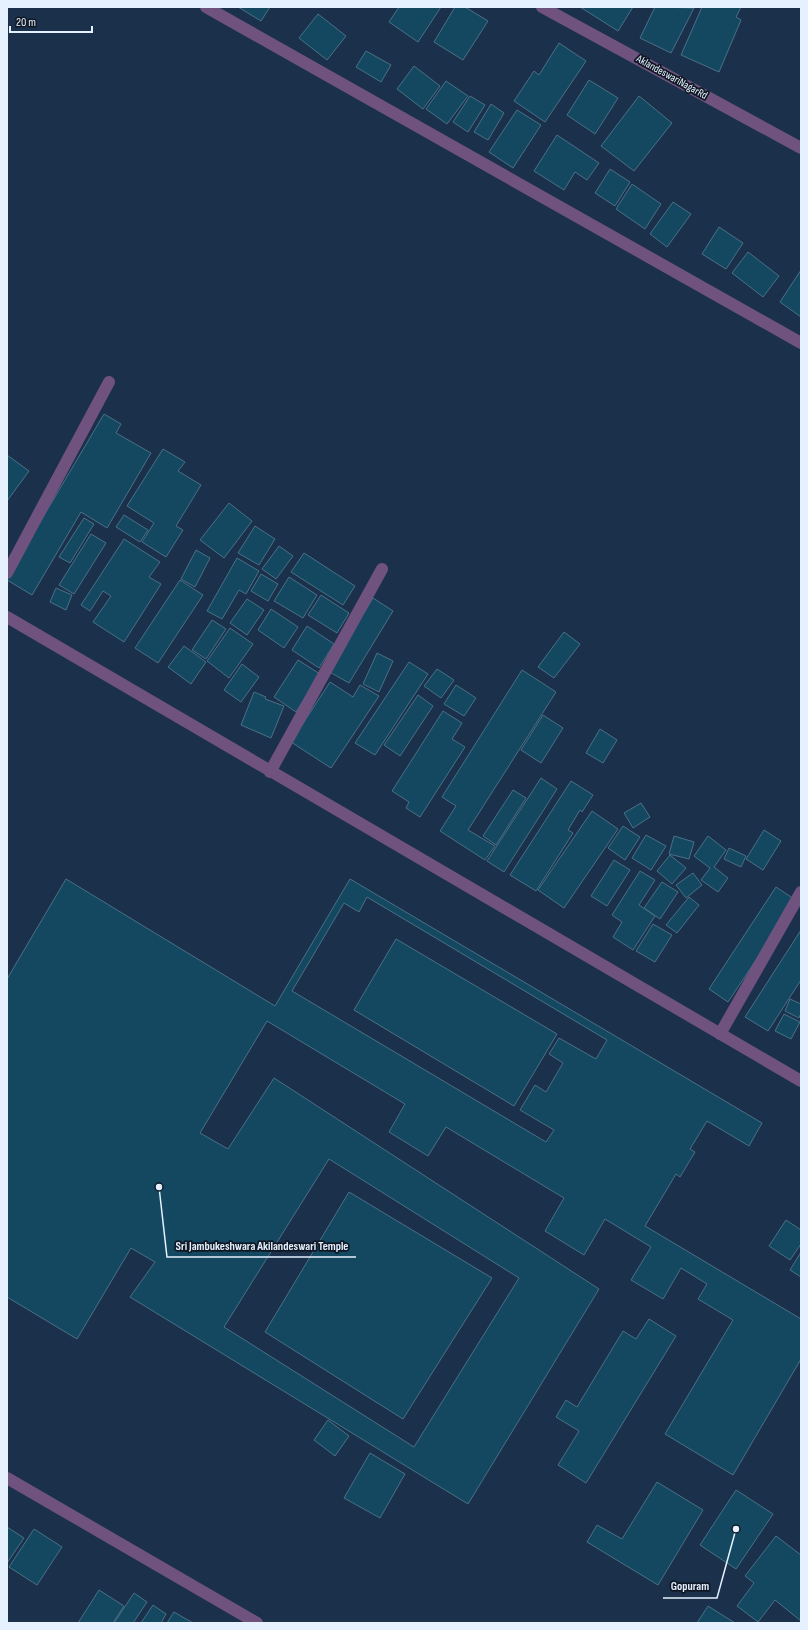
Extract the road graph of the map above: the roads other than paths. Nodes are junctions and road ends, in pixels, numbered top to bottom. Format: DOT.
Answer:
graph roads {
  1 [pos="206,7"];
  2 [pos="542,7"];
  3 [pos="801,148"];
  4 [pos="801,343"];
  5 [pos="109,382"];
  6 [pos="382,569"];
  7 [pos="7,574"];
  8 [pos="7,617"];
  9 [pos="270,772"];
  10 [pos="801,892"];
  11 [pos="720,1034"];
  12 [pos="801,1081"];
  13 [pos="7,1478"];
  14 [pos="258,1623"];
  1 -- 4 [label="street"];
  2 -- 3 [label="street, AklandeswariNagarRd"];
  5 -- 7 [label="street"];
  6 -- 9 [label="street"];
  8 -- 9 [label="street"];
  9 -- 11 [label="street"];
  10 -- 11 [label="street"];
  11 -- 12 [label="street"];
  13 -- 14 [label="street"];
}
